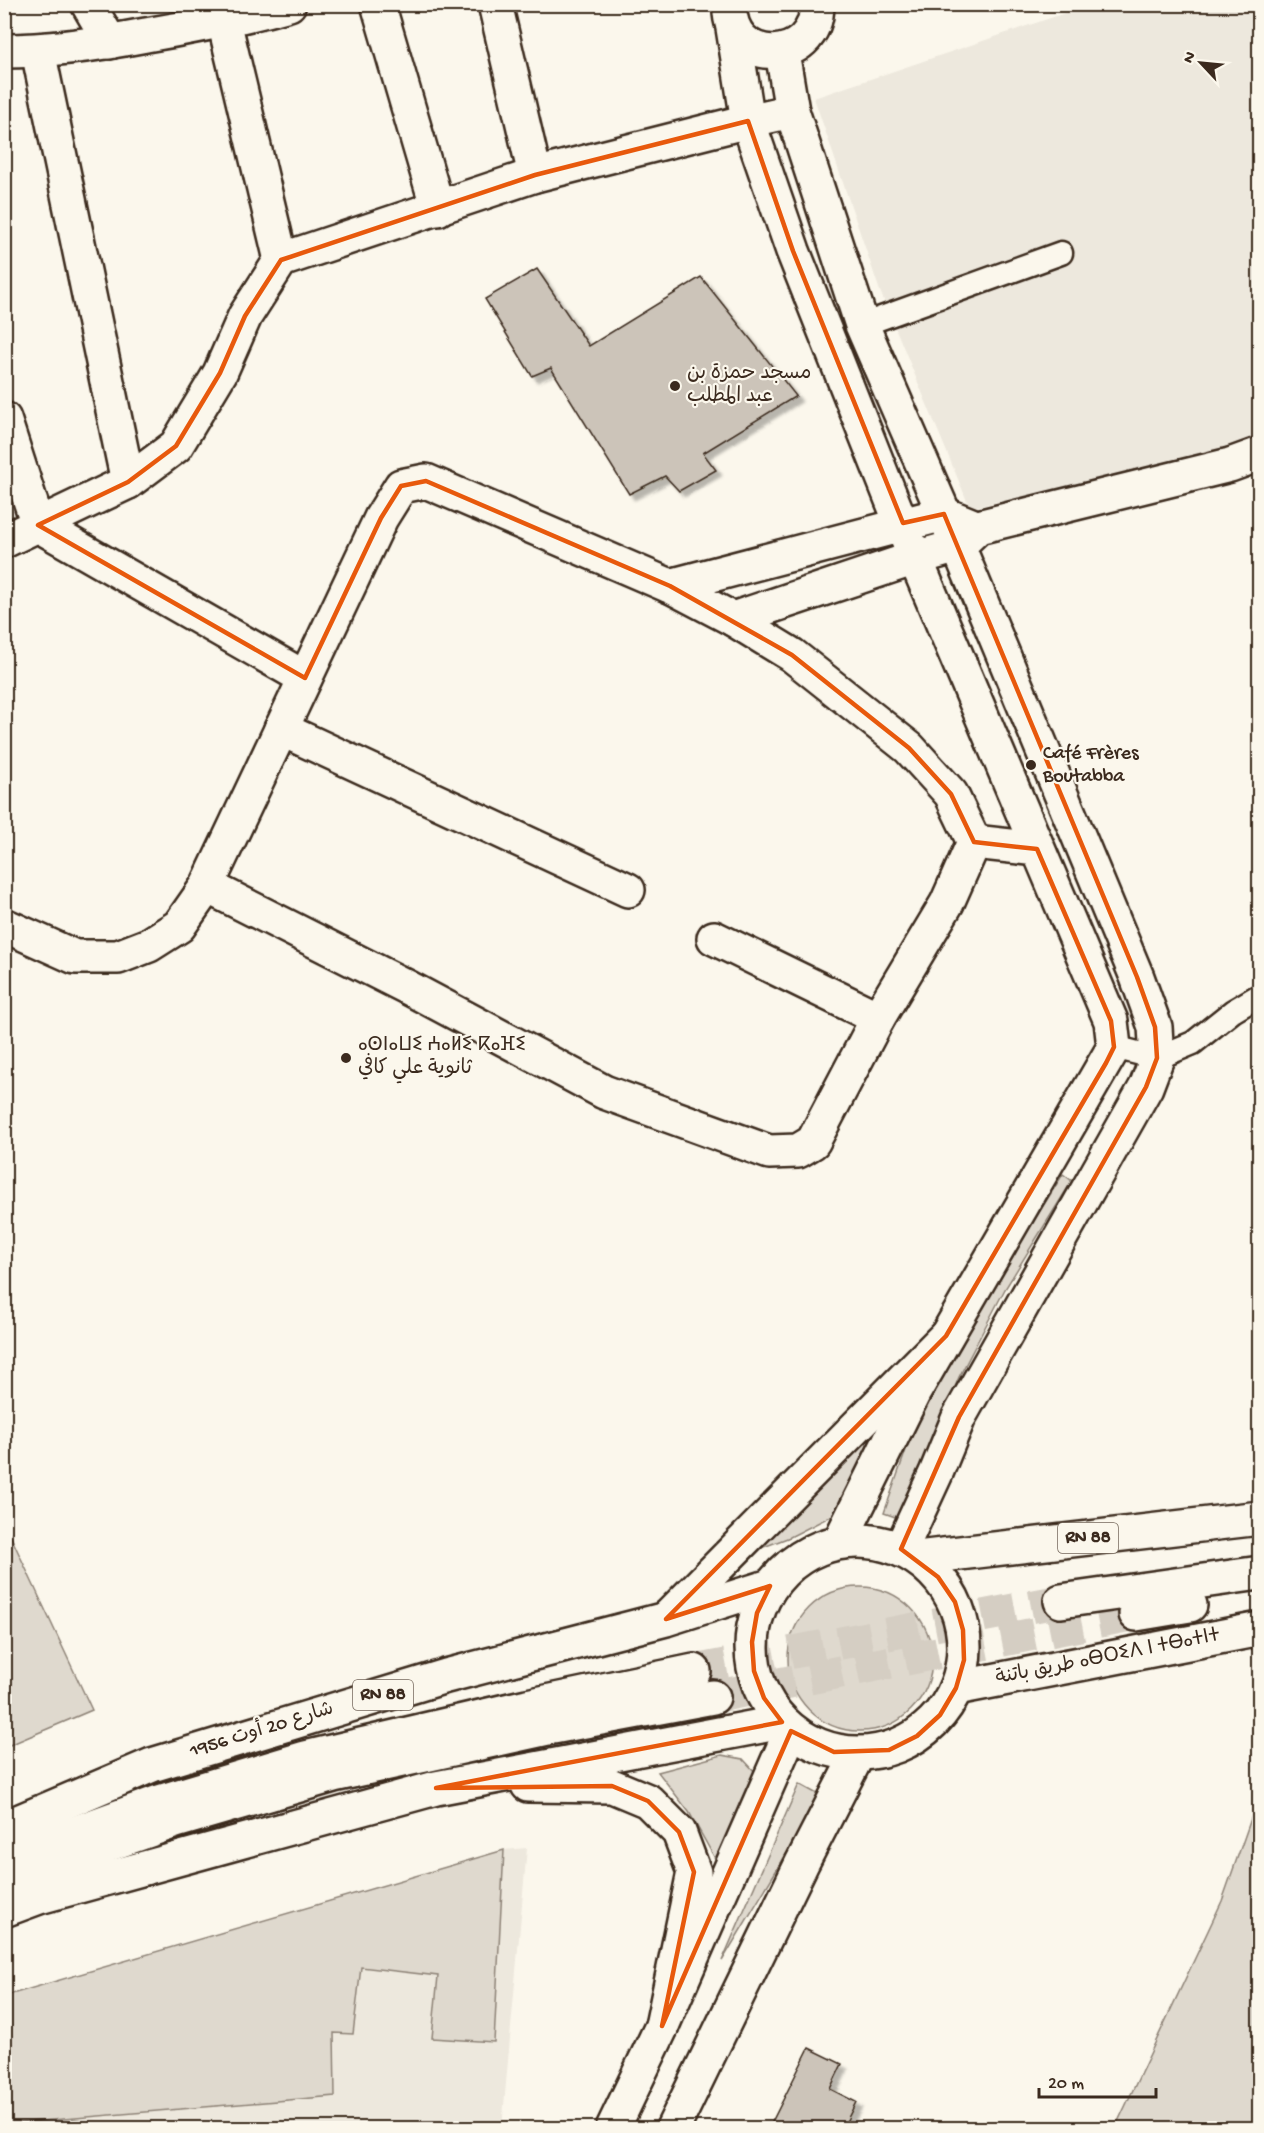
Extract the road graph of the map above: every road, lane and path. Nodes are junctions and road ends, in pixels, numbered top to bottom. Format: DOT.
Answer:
graph roads {
  1 [pos="88,4"];
  2 [pos="378,4"];
  3 [pos="495,4"];
  4 [pos="817,4"];
  5 [pos="277,6"];
  6 [pos="731,16"];
  7 [pos="224,21"];
  8 [pos="111,42"];
  9 [pos="4,51"];
  10 [pos="38,51"];
  11 [pos="782,52"];
  12 [pos="792,111"];
  13 [pos="747,121"];
  14 [pos="535,175"];
  15 [pos="438,209"];
  16 [pos="1061,253"];
  17 [pos="281,260"];
  18 [pos="862,325"];
  19 [pos="4,419"];
  20 [pos="1260,454"];
  21 [pos="128,482"];
  22 [pos="944,514"];
  23 [pos="903,523"];
  24 [pos="38,525"];
  25 [pos="968,537"];
  26 [pos="4,541"];
  27 [pos="915,558"];
  28 [pos="670,586"];
  29 [pos="733,619"];
  30 [pos="305,678"];
  31 [pos="281,729"];
  32 [pos="974,842"];
  33 [pos="1037,849"];
  34 [pos="207,886"];
  35 [pos="628,890"];
  36 [pos="4,926"];
  37 [pos="714,938"];
  38 [pos="1260,994"];
  39 [pos="878,1018"];
  40 [pos="1114,1047"];
  41 [pos="1157,1058"];
  42 [pos="946,1336"];
  43 [pos="1260,1518"];
  44 [pos="840,1541"];
  45 [pos="909,1553"];
  46 [pos="1260,1573"];
  47 [pos="770,1586"];
  48 [pos="1260,1593"];
  49 [pos="1061,1601"];
  50 [pos="1136,1614"];
  51 [pos="666,1619"];
  52 [pos="1260,1629"];
  53 [pos="694,1671"];
  54 [pos="956,1688"];
  55 [pos="714,1697"];
  56 [pos="786,1726"];
  57 [pos="858,1754"];
  58 [pos="436,1788"];
  59 [pos="4,1828"];
  60 [pos="4,1857"];
  61 [pos="4,1883"];
  62 [pos="4,1910"];
  63 [pos="662,2026"];
  64 [pos="613,2128"];
  65 [pos="673,2128"];
  1 -- 8 [label="main road"];
  2 -- 15 [label="main road"];
  3 -- 14 [label="main road"];
  4 -- 11 [label="main road"];
  5 -- 7 [label="main road"];
  6 -- 11 [label="main road"];
  6 -- 13 [label="main road"];
  7 -- 8 [label="main road"];
  7 -- 17 [label="main road"];
  8 -- 10 [label="main road"];
  9 -- 10 [label="main road"];
  10 -- 21 [label="main road"];
  11 -- 12 [label="main road"];
  12 -- 13 [label="main road"];
  12 -- 18 [label="main road"];
  13 -- 14 [label="main road"];
  13 -- 23 [label="main road"];
  14 -- 15 [label="main road"];
  15 -- 17 [label="main road"];
  16 -- 18 [label="lane"];
  17 -- 21 [label="main road"];
  18 -- 22 [label="main road"];
  19 -- 24 [label="main road"];
  20 -- 25 [label="main road"];
  21 -- 24 [label="main road"];
  22 -- 23 [label="main road"];
  22 -- 25 [label="main road"];
  23 -- 27 [label="main road"];
  23 -- 28 [label="main road"];
  24 -- 26 [label="main road"];
  24 -- 30 [label="main road"];
  25 -- 27 [label="main road"];
  25 -- 41 [label="main road"];
  27 -- 29 [label="main road"];
  27 -- 33 [label="main road"];
  28 -- 29 [label="main road"];
  28 -- 30 [label="main road"];
  29 -- 32 [label="main road"];
  30 -- 31 [label="main road"];
  31 -- 34 [label="main road"];
  31 -- 35 [label="main road"];
  32 -- 33 [label="main road"];
  32 -- 39 [label="main road"];
  33 -- 40 [label="main road"];
  34 -- 36 [label="main road"];
  34 -- 39 [label="main road"];
  37 -- 39 [label="main road"];
  38 -- 41 [label="lane"];
  40 -- 41 [label="lane"];
  40 -- 42 [label="main road"];
  41 -- 45 [label="main road"];
  42 -- 44 [label="main road"];
  42 -- 51 [label="main road"];
  43 -- 45 [label="main road, RN 88"];
  44 -- 45 [label="main road"];
  44 -- 47 [label="main road"];
  45 -- 54 [label="main road"];
  46 -- 49 [label="main road"];
  47 -- 51 [label="main road, شارع 20 أوت 1956 / RN 88"];
  47 -- 56 [label="main road"];
  48 -- 50 [label="main road"];
  51 -- 59 [label="main road, شارع 20 أوت 1956 / RN 88"];
  52 -- 54 [label="main road, طريق باتنة ⴰⴱⵔⵉⴷ ⵏ ⵜⴱⴰⵜⵏⵜ"];
  53 -- 60 [label="main road"];
  54 -- 57 [label="main road"];
  55 -- 61 [label="main road"];
  56 -- 57 [label="main road"];
  56 -- 58 [label="main road"];
  56 -- 63 [label="main road"];
  57 -- 65 [label="main road"];
  58 -- 62 [label="main road"];
  58 -- 63 [label="main road"];
  63 -- 64 [label="main road"];
}
